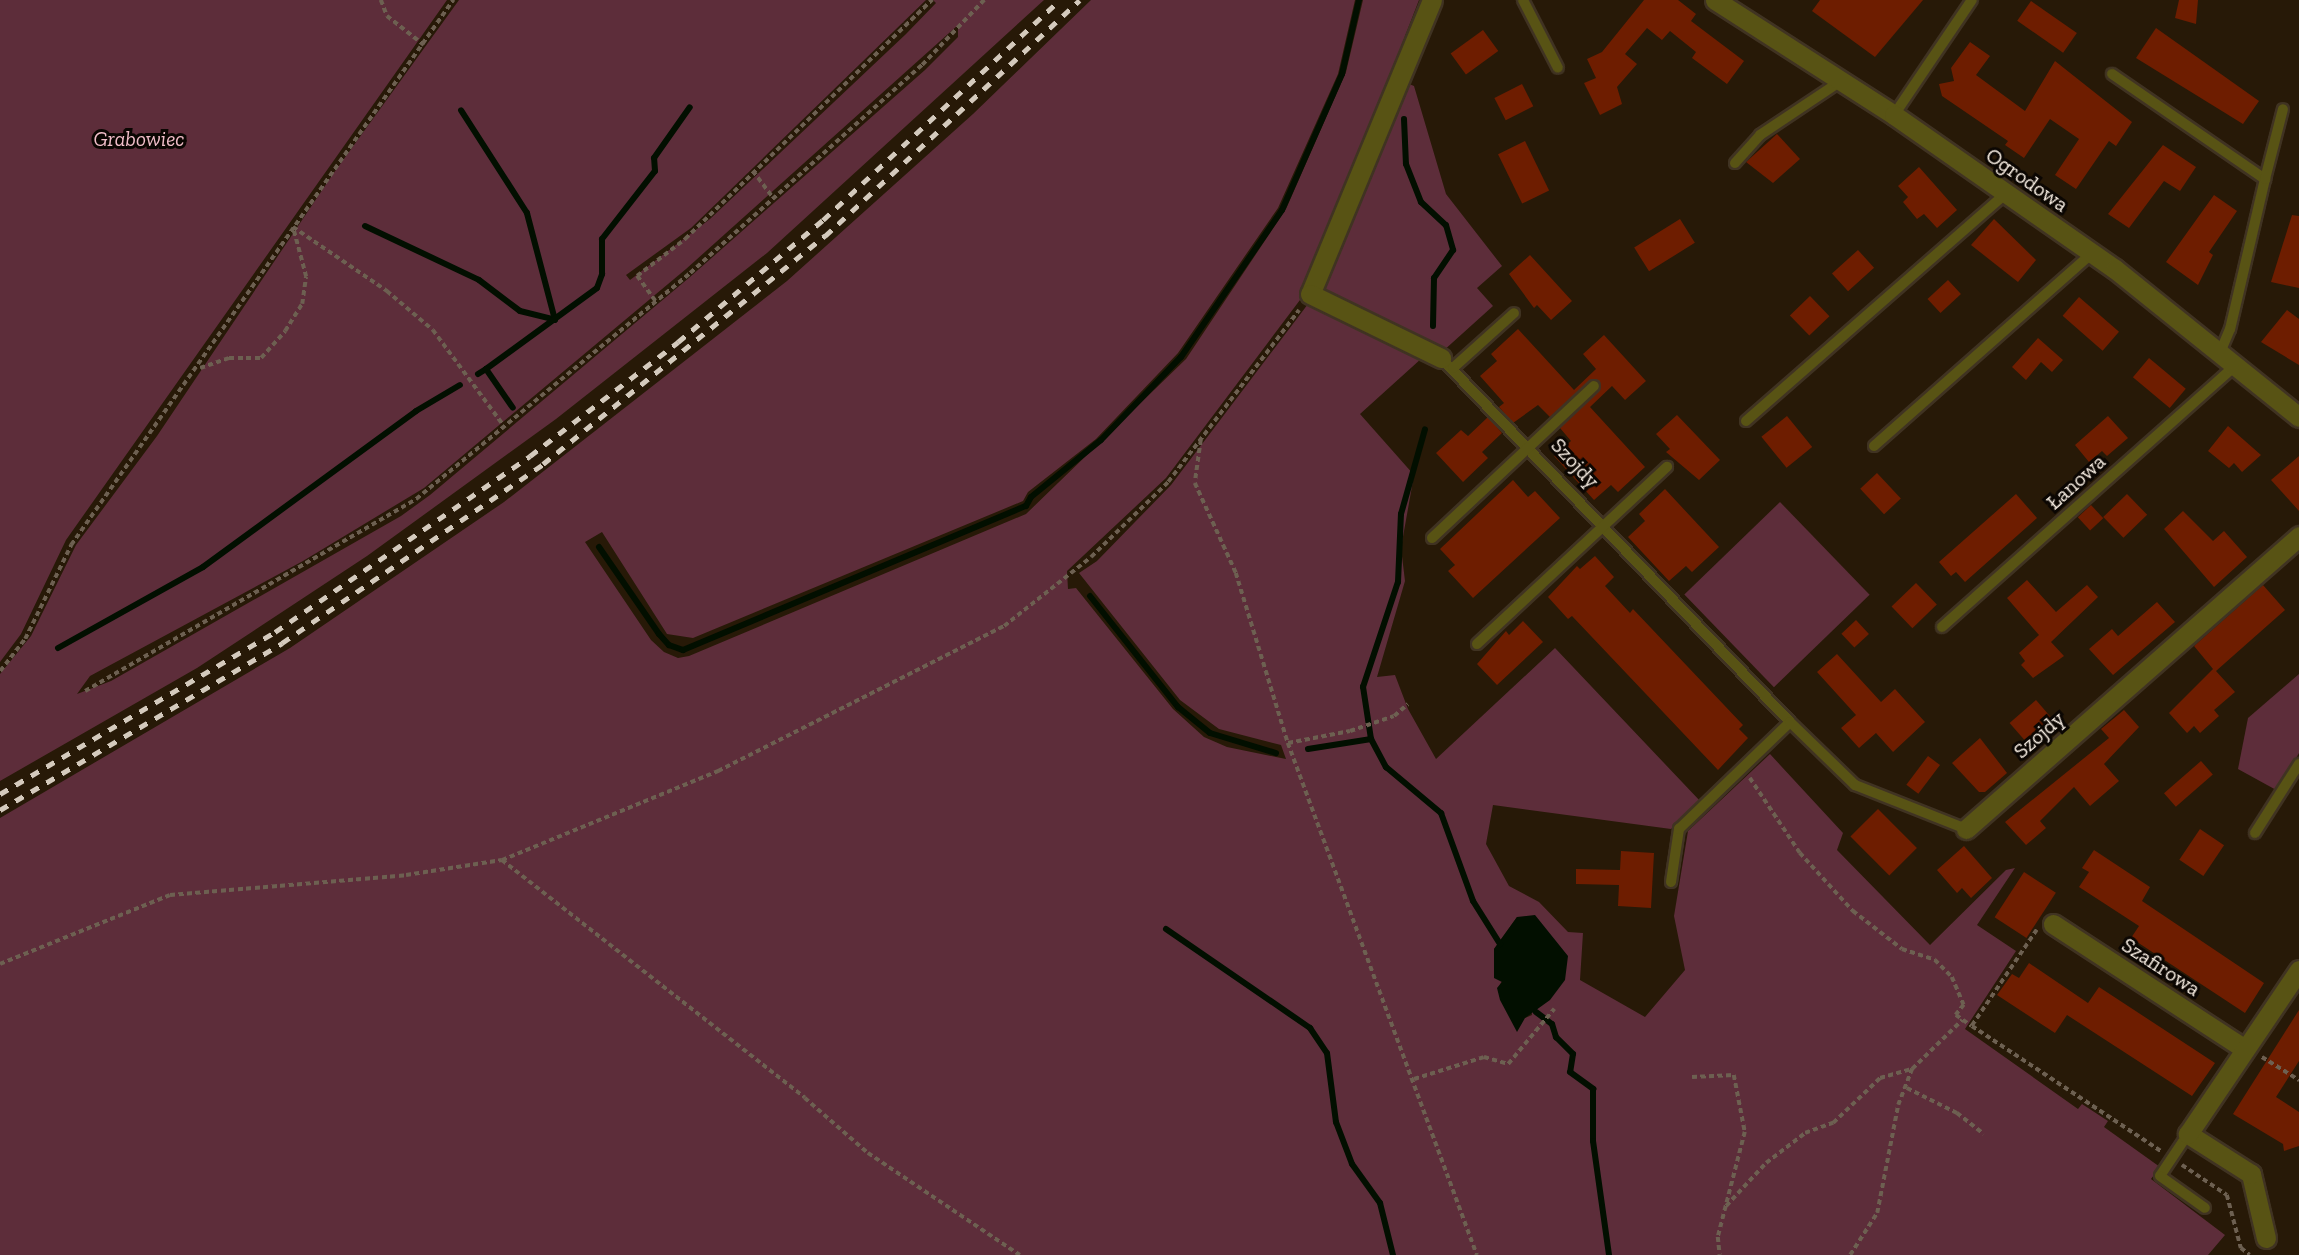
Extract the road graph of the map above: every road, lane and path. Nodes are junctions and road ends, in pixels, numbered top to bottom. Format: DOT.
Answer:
graph roads {
  1 [pos="381,0"];
  2 [pos="453,0"];
  3 [pos="932,0"];
  4 [pos="984,0"];
  5 [pos="1432,0"];
  6 [pos="1523,0"];
  7 [pos="1714,0"];
  8 [pos="1972,0"];
  9 [pos="424,45"];
  10 [pos="1558,68"];
  11 [pos="2112,74"];
  12 [pos="1841,81"];
  13 [pos="2283,109"];
  14 [pos="1894,115"];
  15 [pos="1735,163"];
  16 [pos="753,171"];
  17 [pos="2265,178"];
  18 [pos="2007,193"];
  19 [pos="772,196"];
  20 [pos="293,227"];
  21 [pos="2092,253"];
  22 [pos="1310,294"];
  23 [pos="655,301"];
  24 [pos="1514,313"];
  25 [pos="2220,353"];
  26 [pos="1447,363"];
  27 [pos="2236,365"];
  28 [pos="198,368"];
  29 [pos="1594,386"];
  30 [pos="2299,417"];
  31 [pos="1746,421"];
  32 [pos="504,426"];
  33 [pos="1201,439"];
  34 [pos="1874,446"];
  35 [pos="1528,447"];
  36 [pos="1667,467"];
  37 [pos="1603,526"];
  38 [pos="2299,536"];
  39 [pos="1432,538"];
  40 [pos="1942,627"];
  41 [pos="1477,644"];
  42 [pos="0,671"];
  43 [pos="85,691"];
  44 [pos="1408,704"];
  45 [pos="1790,722"];
  46 [pos="1289,743"];
  47 [pos="2299,764"];
  48 [pos="1743,768"];
  49 [pos="1966,829"];
  50 [pos="2255,833"];
  51 [pos="502,860"];
  52 [pos="1671,882"];
  53 [pos="2053,924"];
  54 [pos="0,964"];
  55 [pos="2299,970"];
  56 [pos="1554,1009"];
  57 [pos="1963,1019"];
  58 [pos="1972,1026"];
  59 [pos="2252,1052"];
  60 [pos="1912,1069"];
  61 [pos="1692,1077"];
  62 [pos="1414,1079"];
  63 [pos="2299,1080"];
  64 [pos="1907,1088"];
  65 [pos="1984,1134"];
  66 [pos="2188,1134"];
  67 [pos="2172,1158"];
  68 [pos="1726,1206"];
  69 [pos="2205,1208"];
  70 [pos="2266,1238"];
  71 [pos="1020,1255"];
  72 [pos="1477,1255"];
  73 [pos="1720,1255"];
  74 [pos="1850,1255"];
  75 [pos="2250,1255"];
  1 -- 9 [label="path"];
  2 -- 9 [label="path"];
  3 -- 16 [label="path"];
  4 -- 19 [label="path"];
  5 -- 22 [label="street"];
  6 -- 10 [label="lane"];
  7 -- 12 [label="street, Ogrodowa"];
  8 -- 14 [label="lane"];
  9 -- 20 [label="path"];
  11 -- 17 [label="lane"];
  12 -- 14 [label="street, Ogrodowa"];
  12 -- 15 [label="lane"];
  13 -- 17 [label="lane"];
  14 -- 18 [label="street, Ogrodowa"];
  16 -- 19 [label="path"];
  16 -- 23 [label="path"];
  17 -- 25 [label="lane"];
  18 -- 21 [label="street, Ogrodowa"];
  18 -- 31 [label="lane"];
  19 -- 23 [label="path"];
  20 -- 28 [label="path"];
  20 -- 28 [label="path"];
  20 -- 32 [label="path"];
  21 -- 25 [label="street, Ogrodowa"];
  21 -- 34 [label="lane"];
  22 -- 26 [label="street"];
  22 -- 33 [label="path"];
  23 -- 32 [label="path"];
  24 -- 26 [label="lane"];
  25 -- 27 [label="street, Ogrodowa"];
  26 -- 35 [label="lane, Szojdy"];
  27 -- 30 [label="street, Ogrodowa"];
  27 -- 40 [label="lane, Łanowa"];
  28 -- 42 [label="path"];
  29 -- 35 [label="lane"];
  32 -- 43 [label="path"];
  33 -- 46 [label="path"];
  33 -- 51 [label="path"];
  35 -- 37 [label="lane, Szojdy"];
  35 -- 39 [label="lane"];
  36 -- 37 [label="lane"];
  37 -- 41 [label="lane"];
  37 -- 45 [label="lane, Szojdy"];
  38 -- 49 [label="street, Szojdy"];
  44 -- 46 [label="path"];
  45 -- 48 [label="lane"];
  45 -- 49 [label="lane, Szojdy"];
  46 -- 62 [label="path"];
  47 -- 50 [label="lane"];
  48 -- 52 [label="lane"];
  48 -- 57 [label="path"];
  51 -- 54 [label="path"];
  51 -- 71 [label="path"];
  53 -- 58 [label="path"];
  53 -- 59 [label="street, Szafirowa"];
  55 -- 59 [label="street"];
  56 -- 62 [label="path"];
  57 -- 58 [label="path"];
  57 -- 60 [label="path"];
  58 -- 67 [label="path"];
  59 -- 63 [label="path"];
  59 -- 66 [label="street"];
  60 -- 64 [label="path"];
  60 -- 68 [label="path"];
  61 -- 68 [label="path"];
  62 -- 72 [label="path"];
  64 -- 65 [label="path"];
  64 -- 74 [label="path"];
  66 -- 67 [label="lane"];
  66 -- 70 [label="street"];
  67 -- 69 [label="lane"];
  67 -- 75 [label="path"];
  68 -- 73 [label="path"];
}
